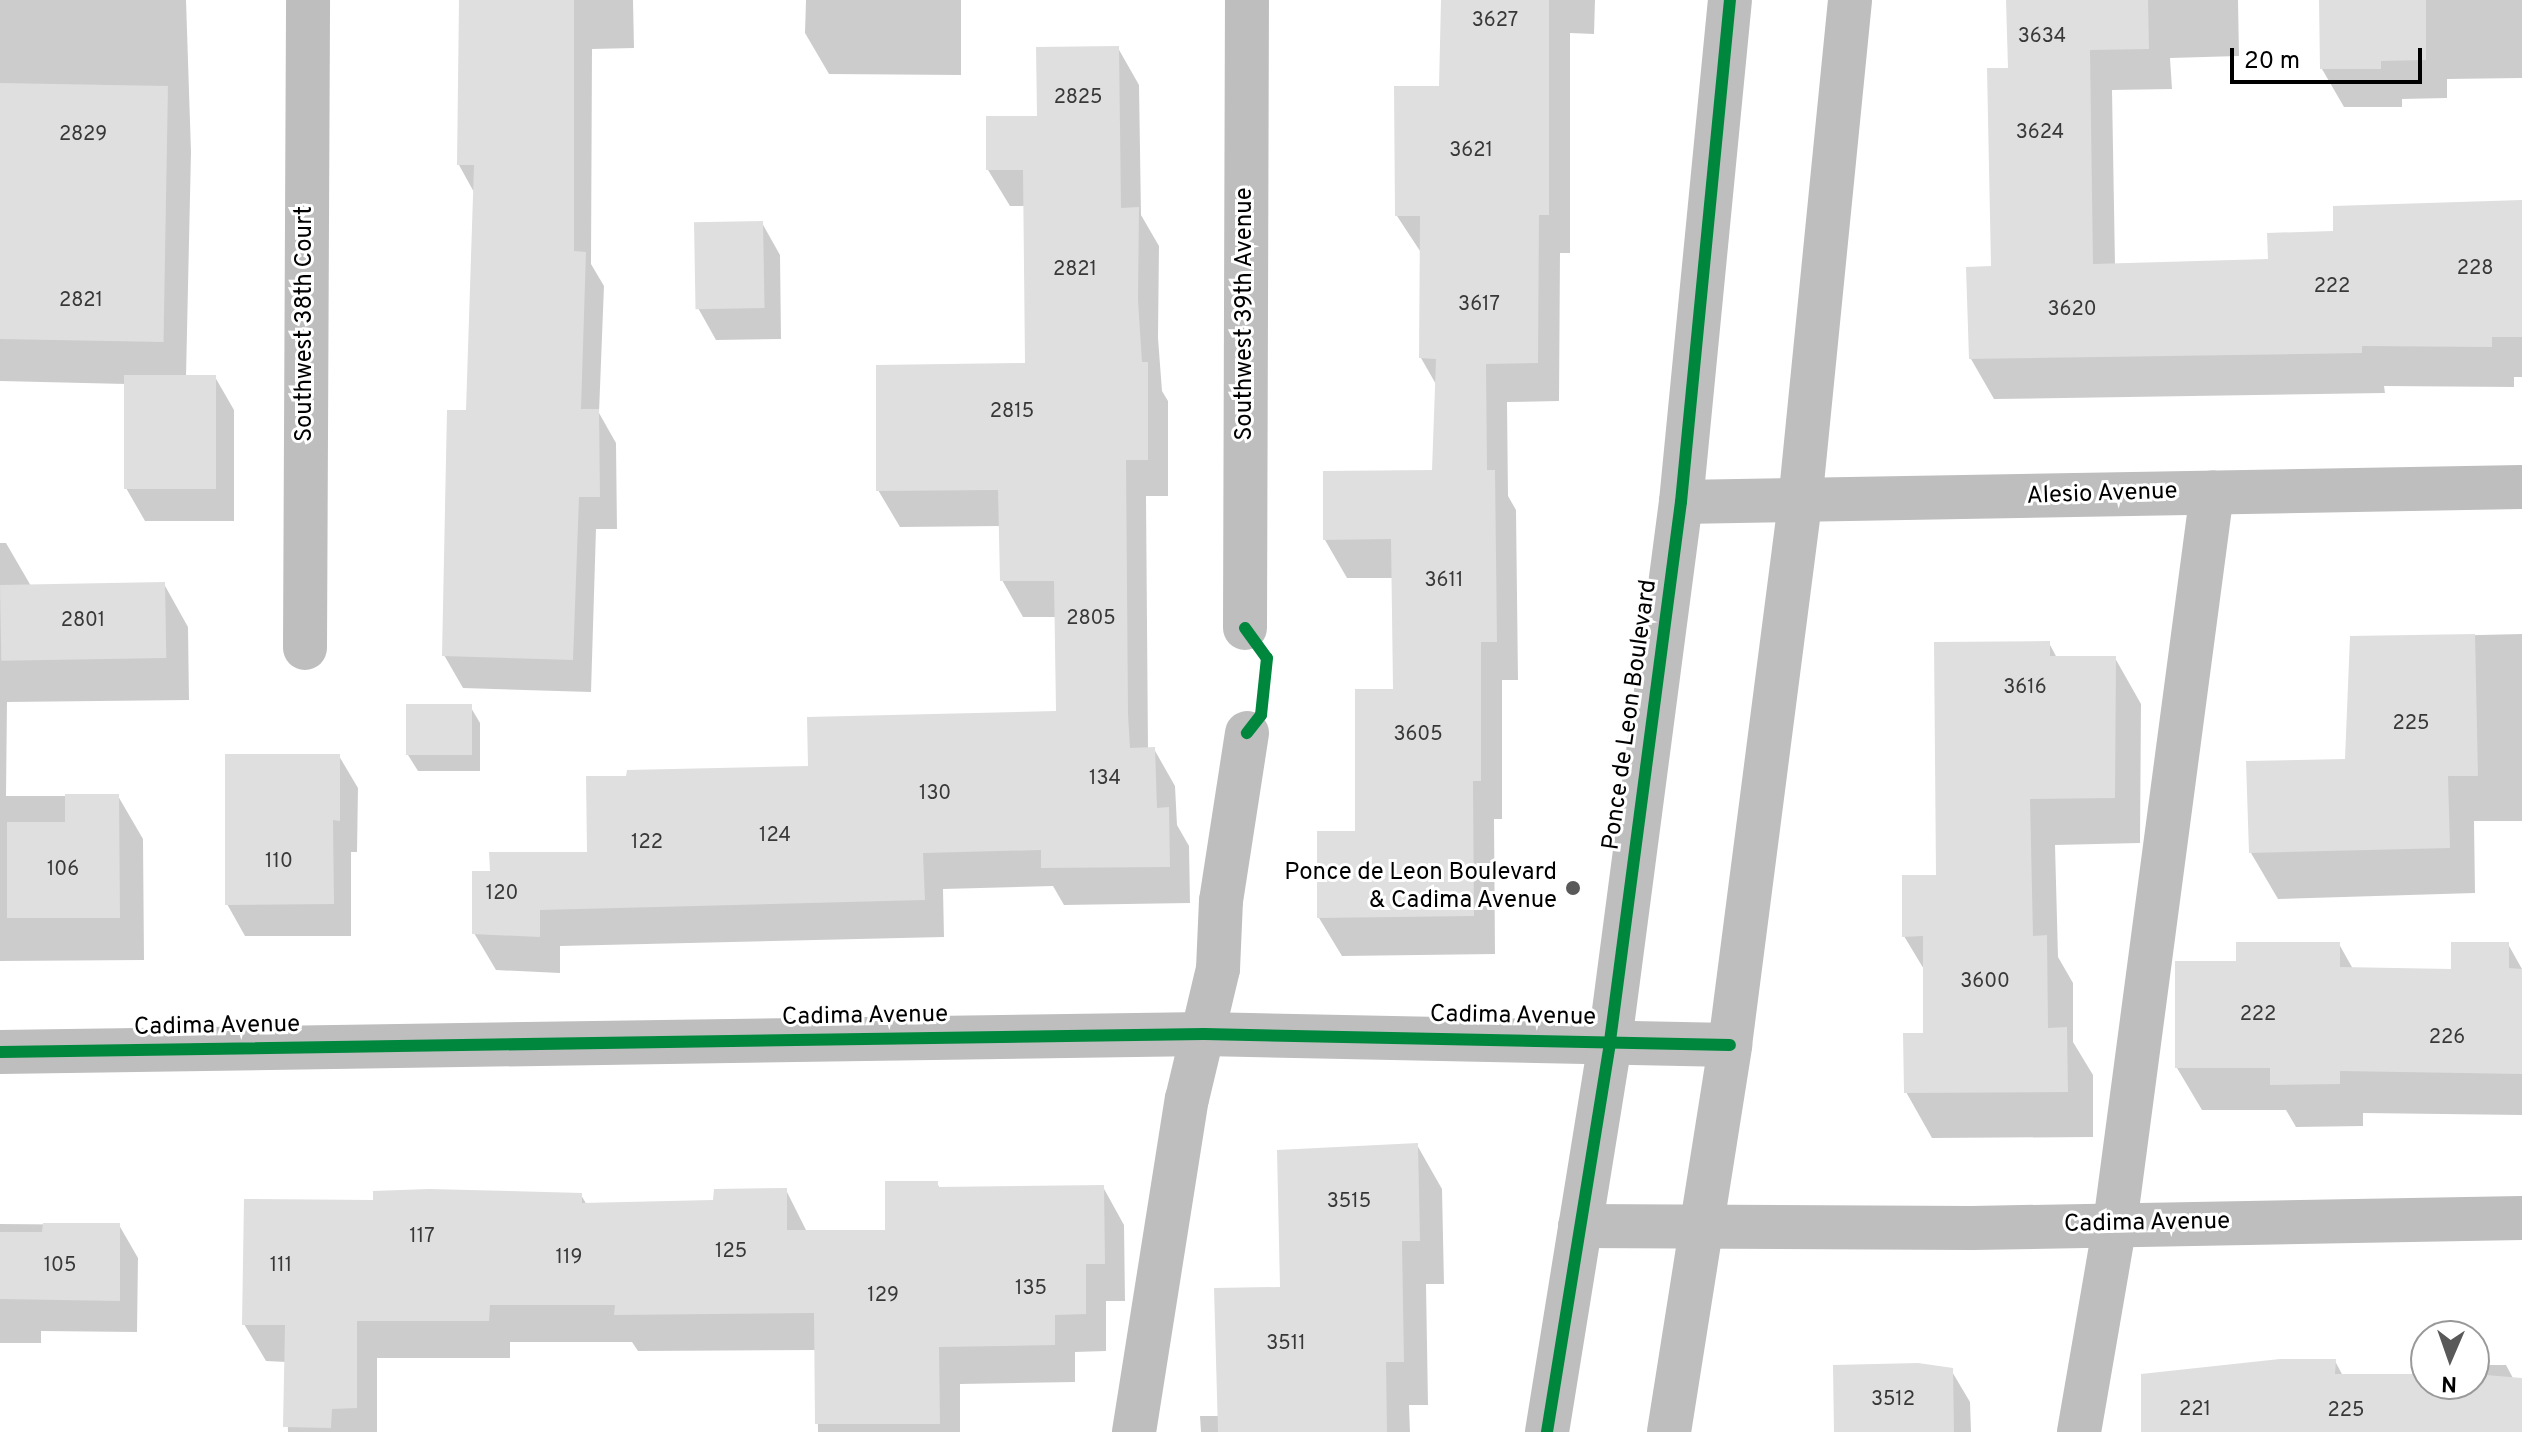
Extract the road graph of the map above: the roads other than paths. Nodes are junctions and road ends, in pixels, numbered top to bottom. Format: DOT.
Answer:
graph roads {
  1 [pos="308,0"];
  2 [pos="1247,0"];
  3 [pos="1730,0"];
  4 [pos="1850,0"];
  5 [pos="2522,487"];
  6 [pos="2212,492"];
  7 [pos="1681,502"];
  8 [pos="1800,503"];
  9 [pos="1245,628"];
  10 [pos="305,648"];
  11 [pos="1247,733"];
  12 [pos="1204,1034"];
  13 [pos="1610,1041"];
  14 [pos="1730,1045"];
  15 [pos="0,1052"];
  16 [pos="2522,1218"];
  17 [pos="2115,1224"];
  18 [pos="1580,1226"];
  19 [pos="1701,1231"];
  20 [pos="1134,1432"];
  21 [pos="1547,1432"];
  22 [pos="1669,1432"];
  23 [pos="2079,1432"];
  1 -- 10 [label="street, Southwest 38th Court"];
  2 -- 9 [label="street, Southwest 39th Avenue"];
  3 -- 7 [label="street, Ponce de Leon Boulevard"];
  4 -- 8 [label="street"];
  5 -- 6 [label="street, Alesio Avenue"];
  6 -- 8 [label="street, Alesio Avenue"];
  6 -- 17 [label="street"];
  7 -- 8 [label="street, Alesio Avenue"];
  7 -- 13 [label="street, Ponce de Leon Boulevard"];
  8 -- 14 [label="street"];
  11 -- 12 [label="street"];
  12 -- 13 [label="street, Cadima Avenue"];
  12 -- 15 [label="street, Cadima Avenue"];
  12 -- 20 [label="street"];
  13 -- 14 [label="street, Cadima Avenue"];
  13 -- 18 [label="street, Ponce de Leon Boulevard"];
  14 -- 19 [label="street"];
  16 -- 17 [label="street, Cadima Avenue"];
  17 -- 19 [label="street, Cadima Avenue"];
  17 -- 23 [label="street"];
  18 -- 19 [label="street, Cadima Avenue"];
  18 -- 21 [label="street, Ponce de Leon Boulevard"];
  19 -- 22 [label="street"];
}
